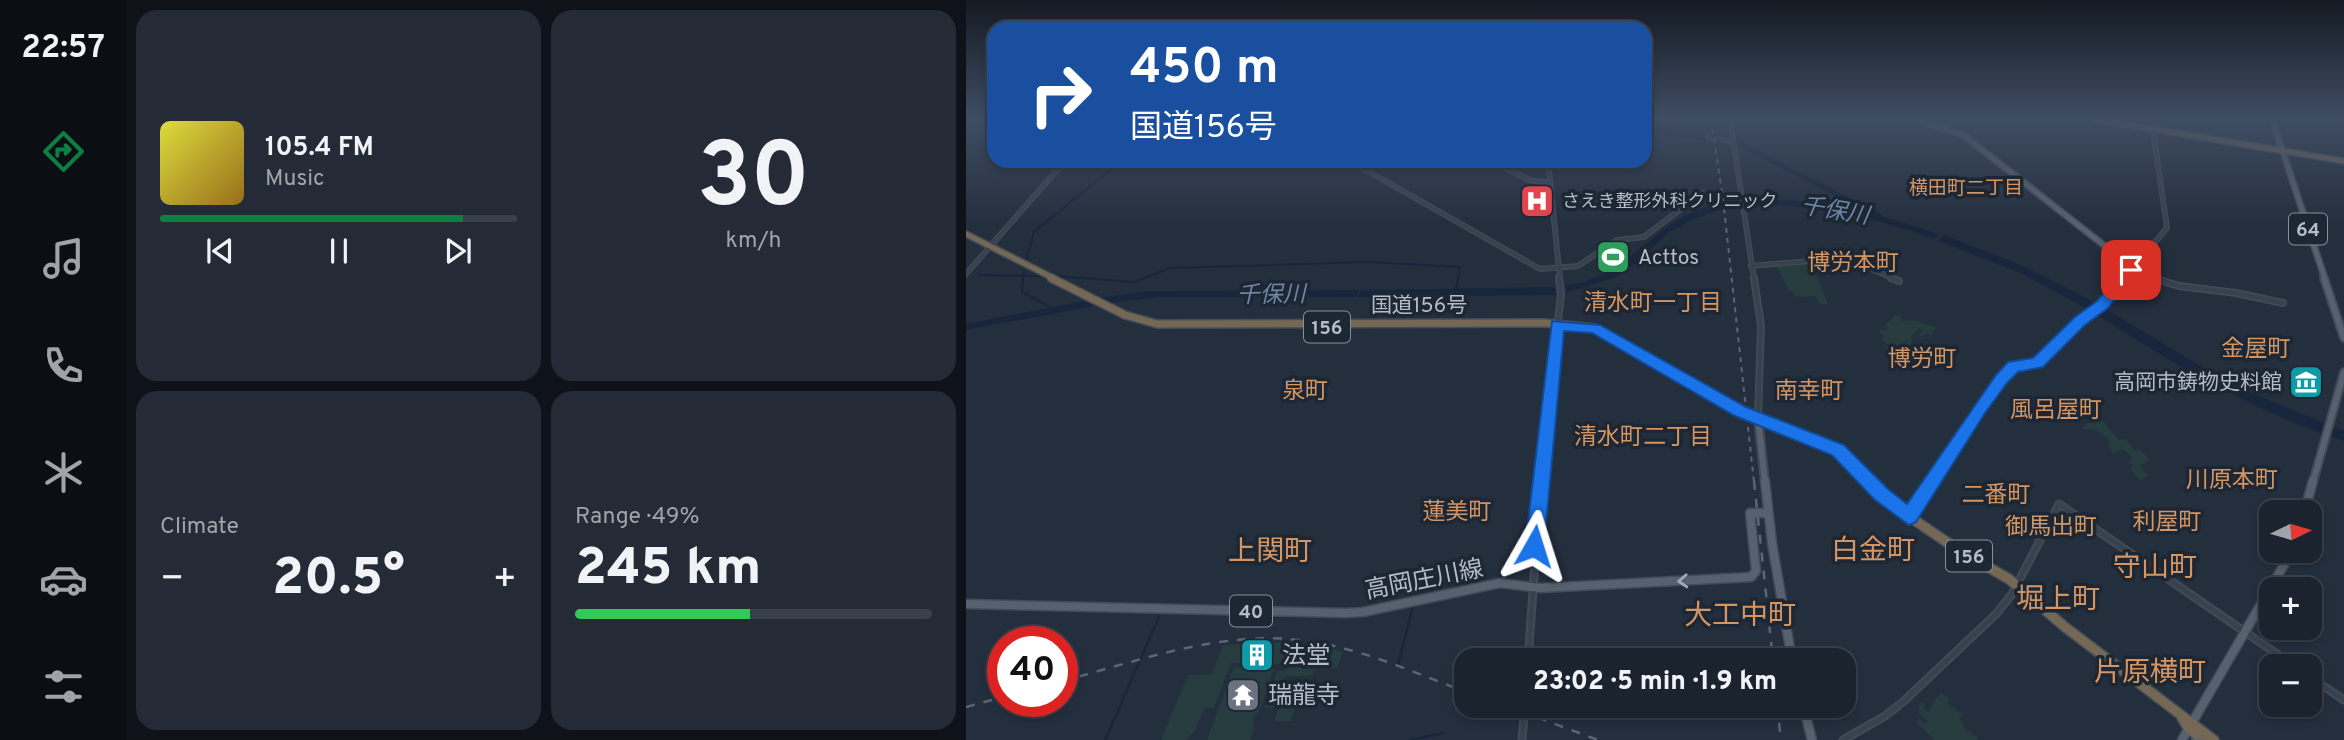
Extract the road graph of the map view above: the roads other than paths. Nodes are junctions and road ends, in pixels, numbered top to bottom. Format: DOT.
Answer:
graph roads {
  1 [pos="1734,154"];
  2 [pos="1987,154"];
  3 [pos="2156,154"];
  4 [pos="2284,154"];
  5 [pos="2294,154"];
  6 [pos="2344,161"];
  7 [pos="1059,168"];
  8 [pos="1362,168"];
  9 [pos="1506,168"];
  10 [pos="1549,168"];
  11 [pos="1550,183"];
  12 [pos="1702,193"];
  13 [pos="966,236"];
  14 [pos="989,247"];
  15 [pos="1751,266"];
  16 [pos="2133,268"];
  17 [pos="1559,269"];
  18 [pos="966,274"];
  19 [pos="1899,281"];
  20 [pos="2283,303"];
  21 [pos="1558,325"];
  22 [pos="2344,338"];
  23 [pos="2344,372"];
  24 [pos="1758,418"];
  25 [pos="2308,500"];
  26 [pos="1768,513"];
  27 [pos="1909,516"];
  28 [pos="2284,564"];
  29 [pos="1532,587"];
  30 [pos="2015,587"];
  31 [pos="966,604"];
  32 [pos="2245,632"];
  33 [pos="1529,648"];
  34 [pos="1789,648"];
  35 [pos="2277,654"];
  36 [pos="2322,685"];
  37 [pos="2344,700"];
  38 [pos="1524,718"];
  39 [pos="1806,718"];
  40 [pos="2193,731"];
  41 [pos="1522,740"];
  42 [pos="1812,740"];
  43 [pos="1843,740"];
  44 [pos="2182,740"];
  45 [pos="2214,740"];
  1 -- 15 [label="street"];
  2 -- 16 [label="main road"];
  3 -- 16 [label="street"];
  4 -- 22 [label="main road, 64"];
  5 -- 6 [label="highway"];
  7 -- 14 [label="street"];
  8 -- 17 [label="street"];
  9 -- 11 [label="street"];
  10 -- 11 [label="street"];
  11 -- 17 [label="street"];
  12 -- 17 [label="street"];
  13 -- 14 [label="highway, 国道156号 / 156"];
  14 -- 18 [label="street"];
  14 -- 21 [label="highway, 国道156号 / 156"];
  15 -- 19 [label="street"];
  15 -- 24 [label="street"];
  16 -- 20 [label="street"];
  16 -- 27 [label="main road"];
  17 -- 21 [label="street"];
  21 -- 24 [label="highway, 国道156号 / 156"];
  21 -- 29 [label="street"];
  23 -- 25 [label="main road"];
  24 -- 26 [label="main road"];
  24 -- 27 [label="highway, 国道156号 / 156"];
  26 -- 29 [label="main road, 高岡庄川線 / 40, one-way"];
  26 -- 34 [label="main road"];
  27 -- 30 [label="highway, 国道156号 / 156"];
  28 -- 32 [label="main road"];
  29 -- 31 [label="main road, 高岡庄川線 / 40"];
  29 -- 33 [label="street"];
  30 -- 32 [label="street"];
  30 -- 40 [label="highway, 国道156号 / 156"];
  30 -- 43 [label="street"];
  32 -- 35 [label="street"];
  32 -- 40 [label="main road"];
  36 -- 37 [label="street"];
  38 -- 41 [label="street"];
  39 -- 42 [label="main road"];
  40 -- 44 [label="main road"];
  40 -- 45 [label="highway, 国道156号 / 156"];
}
